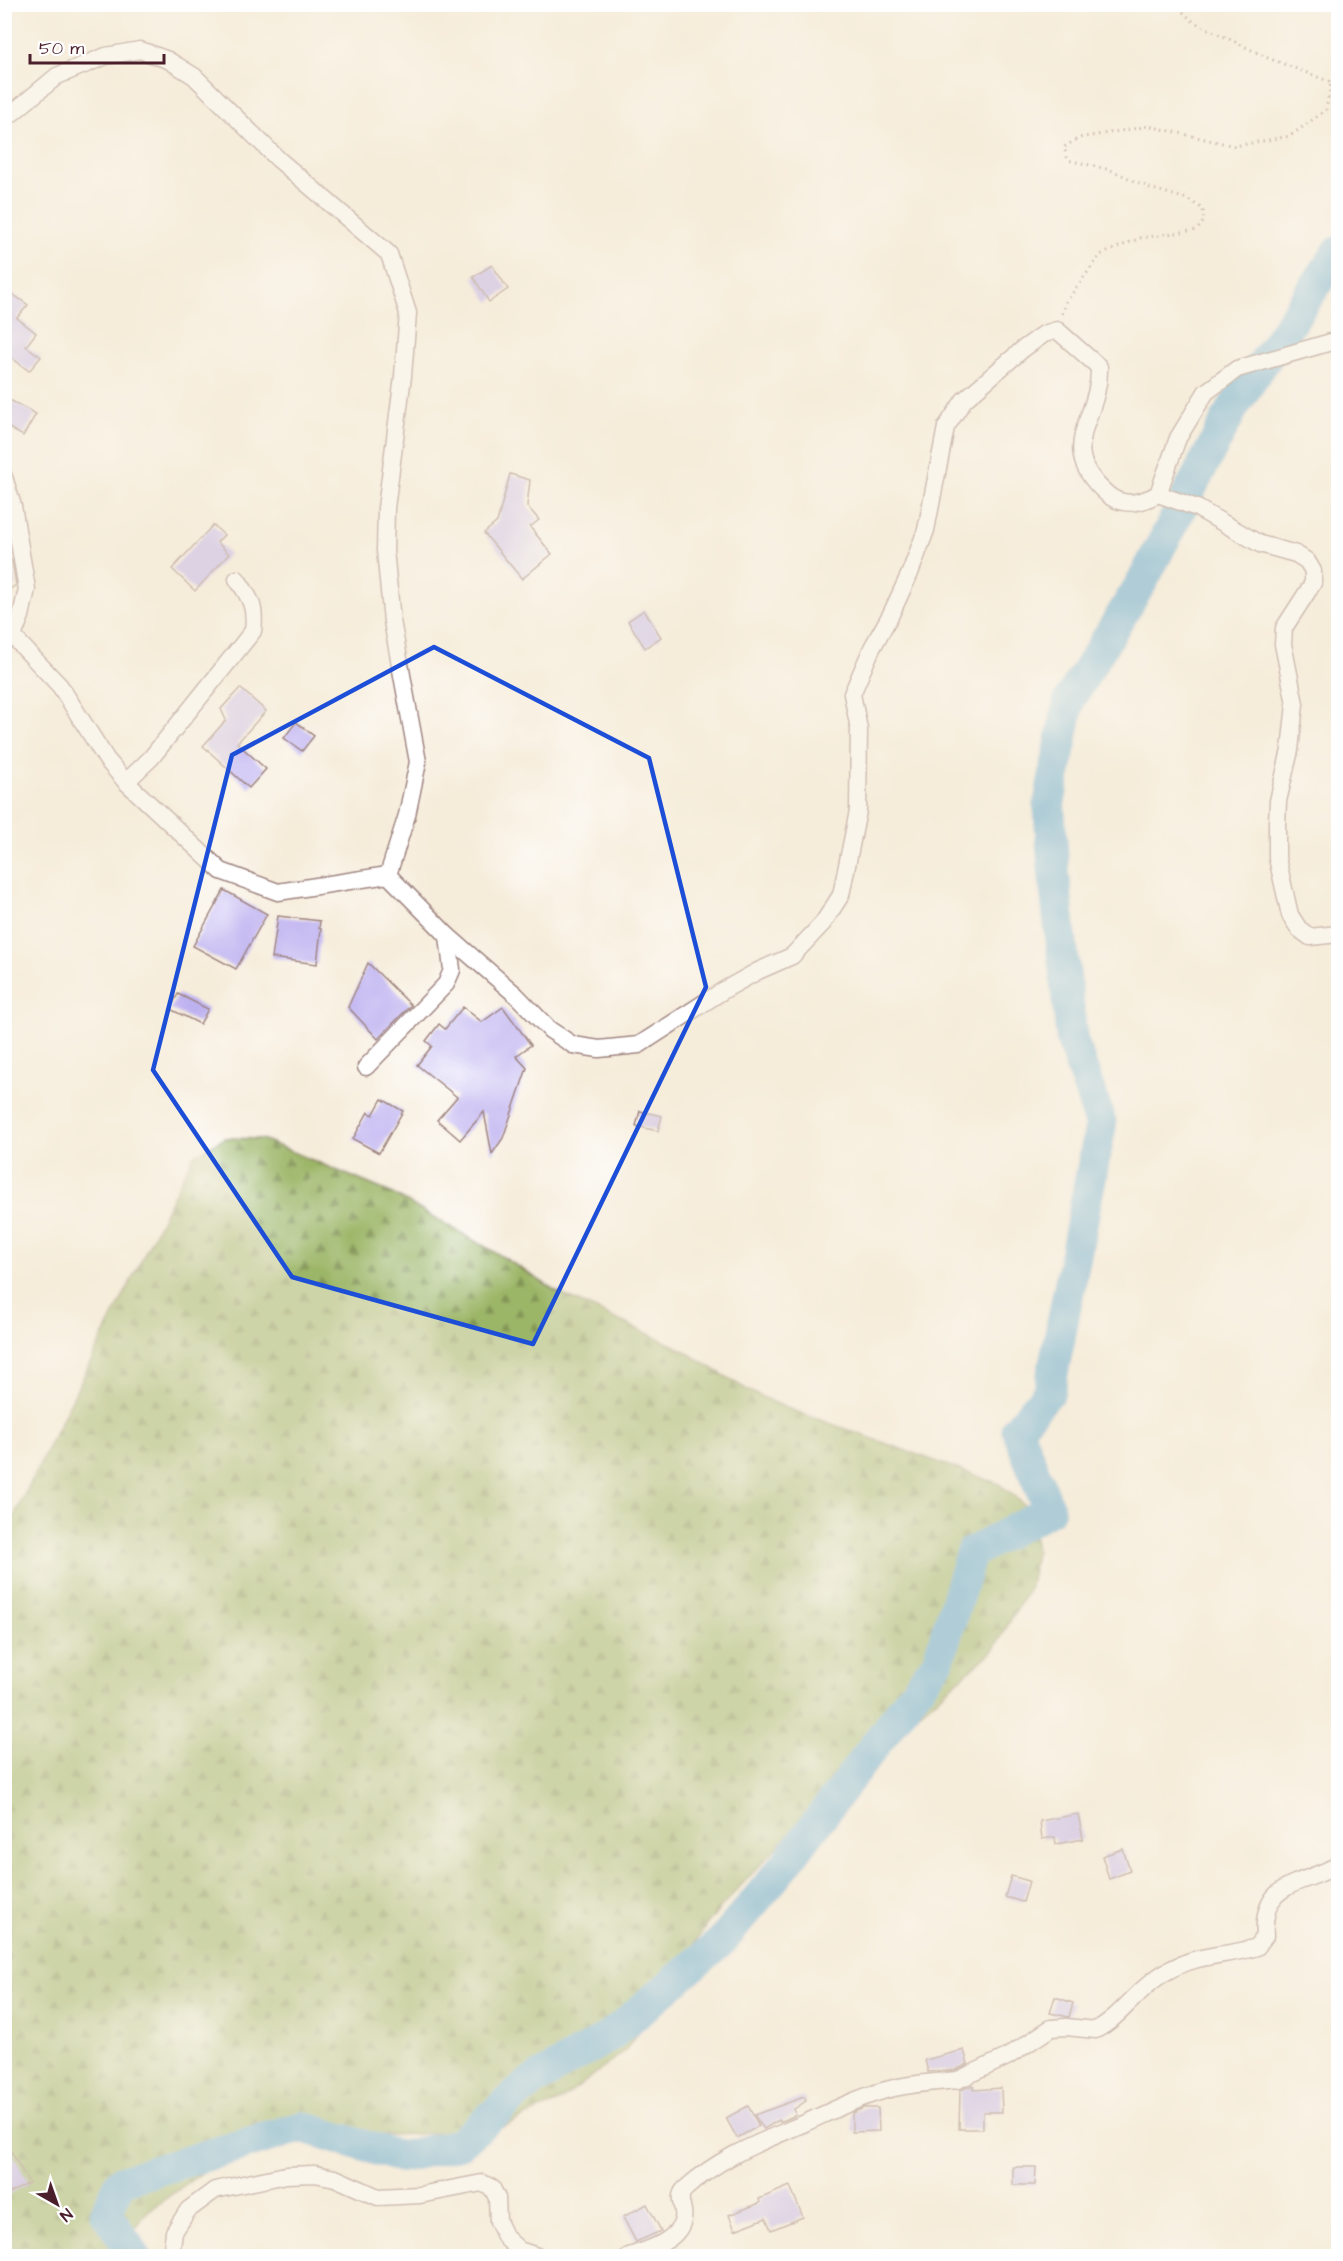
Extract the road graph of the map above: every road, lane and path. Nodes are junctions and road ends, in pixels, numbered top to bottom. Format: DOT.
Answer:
graph roads {
  1 [pos="1174,4"];
  2 [pos="4,120"];
  3 [pos="1061,333"];
  4 [pos="1338,340"];
  5 [pos="4,477"];
  6 [pos="1158,494"];
  7 [pos="237,579"];
  8 [pos="9,631"];
  9 [pos="126,782"];
  10 [pos="388,875"];
  11 [pos="1338,934"];
  12 [pos="448,936"];
  13 [pos="366,1067"];
  14 [pos="1338,1865"];
  15 [pos="171,2256"];
  16 [pos="537,2256"];
  17 [pos="629,2256"];
  1 -- 3 [label="path"];
  2 -- 10 [label="street"];
  3 -- 6 [label="street"];
  3 -- 12 [label="street"];
  4 -- 6 [label="street"];
  5 -- 8 [label="street"];
  6 -- 11 [label="street"];
  7 -- 9 [label="street"];
  8 -- 9 [label="street"];
  9 -- 10 [label="street"];
  10 -- 12 [label="street"];
  12 -- 13 [label="street"];
  14 -- 17 [label="street"];
  15 -- 16 [label="street"];
}
